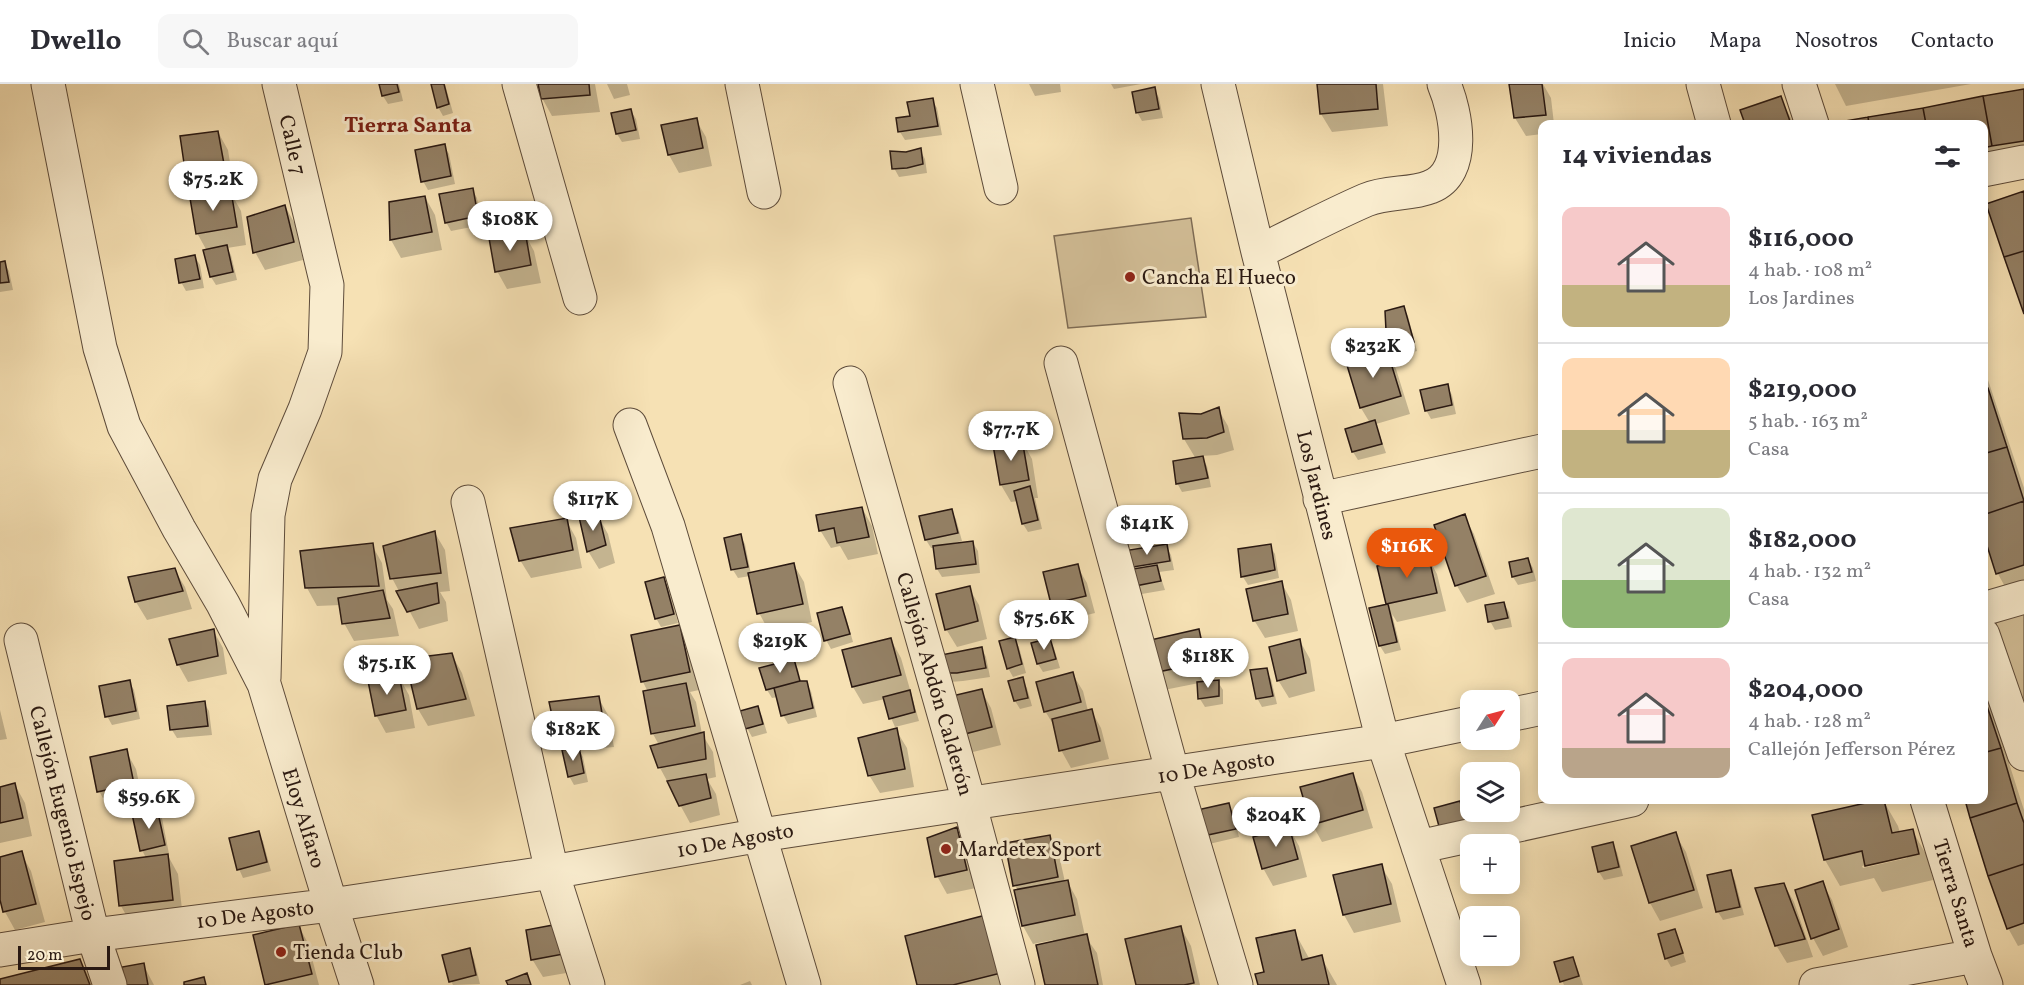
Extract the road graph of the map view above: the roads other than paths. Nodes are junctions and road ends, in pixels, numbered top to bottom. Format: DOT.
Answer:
graph roads {
  1 [pos="48,84"];
  2 [pos="279,84"];
  3 [pos="519,84"];
  4 [pos="742,84"];
  5 [pos="977,84"];
  6 [pos="1218,84"];
  7 [pos="1444,84"];
  8 [pos="1703,84"];
  9 [pos="1799,84"];
  10 [pos="1713,120"];
  11 [pos="1811,120"];
  12 [pos="2024,162"];
  13 [pos="1988,169"];
  14 [pos="1001,188"];
  15 [pos="764,192"];
  16 [pos="1258,252"];
  17 [pos="580,298"];
  18 [pos="1061,363"];
  19 [pos="850,383"];
  20 [pos="630,425"];
  21 [pos="1538,452"];
  22 [pos="1320,499"];
  23 [pos="468,501"];
  24 [pos="2024,597"];
  25 [pos="1988,608"];
  26 [pos="21,640"];
  27 [pos="1988,650"];
  28 [pos="264,684"];
  29 [pos="1538,709"];
  30 [pos="1520,713"];
  31 [pos="1460,725"];
  32 [pos="1383,741"];
  33 [pos="2024,754"];
  34 [pos="1173,774"];
  35 [pos="969,802"];
  36 [pos="1614,804"];
  37 [pos="1928,804"];
  38 [pos="761,835"];
  39 [pos="1419,847"];
  40 [pos="552,872"];
  41 [pos="331,905"];
  42 [pos="93,935"];
  43 [pos="0,950"];
  44 [pos="1981,970"];
  45 [pos="110,985"];
  46 [pos="357,985"];
  47 [pos="588,985"];
  48 [pos="804,985"];
  49 [pos="1018,985"];
  50 [pos="1236,985"];
  51 [pos="1464,985"];
  52 [pos="1816,985"];
  1 -- 28 [label="street"];
  2 -- 28 [label="street, Calle 7"];
  3 -- 17 [label="street"];
  4 -- 15 [label="street"];
  5 -- 14 [label="street"];
  6 -- 16 [label="street, Los Jardines"];
  7 -- 16 [label="street"];
  8 -- 10 [label="street"];
  9 -- 11 [label="street"];
  12 -- 13 [label="street"];
  16 -- 22 [label="street, Los Jardines"];
  18 -- 34 [label="street"];
  19 -- 35 [label="street, Callejón Abdón Calderón"];
  20 -- 38 [label="street"];
  21 -- 22 [label="street"];
  22 -- 32 [label="street, Los Jardines"];
  23 -- 40 [label="street"];
  24 -- 25 [label="street"];
  26 -- 42 [label="street, Callejón Eugenio Espejo"];
  27 -- 33 [label="street"];
  28 -- 41 [label="street, Eloy Alfaro"];
  29 -- 30 [label="street"];
  31 -- 32 [label="street, 10 De Agosto"];
  32 -- 34 [label="street, 10 De Agosto"];
  32 -- 39 [label="street, Los Jardines"];
  34 -- 35 [label="street, 10 De Agosto"];
  34 -- 50 [label="street"];
  35 -- 38 [label="street, 10 De Agosto"];
  35 -- 49 [label="street, Callejón Abdón Calderón"];
  36 -- 39 [label="street"];
  37 -- 44 [label="street, Tierra Santa"];
  38 -- 40 [label="street, 10 De Agosto"];
  38 -- 48 [label="street"];
  39 -- 51 [label="street, Los Jardines"];
  40 -- 41 [label="street, 10 De Agosto"];
  40 -- 47 [label="street"];
  41 -- 42 [label="street, 10 De Agosto"];
  41 -- 46 [label="street, Eloy Alfaro"];
  42 -- 43 [label="street, 10 De Agosto"];
  42 -- 45 [label="street, Callejón Eugenio Espejo"];
  44 -- 52 [label="street"];
}
